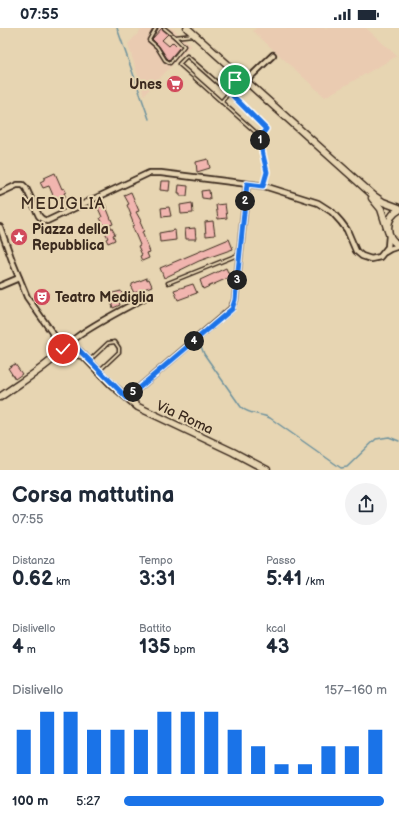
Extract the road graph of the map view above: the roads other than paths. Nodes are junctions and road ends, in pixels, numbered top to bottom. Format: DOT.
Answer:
graph roads {
  1 [pos="156,28"];
  2 [pos="164,28"];
  3 [pos="186,28"];
  4 [pos="194,35"];
  5 [pos="175,37"];
  6 [pos="272,55"];
  7 [pos="238,74"];
  8 [pos="246,81"];
  9 [pos="230,93"];
  10 [pos="221,102"];
  11 [pos="261,136"];
  12 [pos="359,183"];
  13 [pos="247,184"];
  14 [pos="263,186"];
  15 [pos="0,193"];
  16 [pos="399,209"];
  17 [pos="0,228"];
  18 [pos="389,233"];
  19 [pos="399,245"];
  20 [pos="384,253"];
  21 [pos="240,254"];
  22 [pos="18,278"];
  23 [pos="168,283"];
  24 [pos="0,286"];
  25 [pos="144,298"];
  26 [pos="68,346"];
  27 [pos="69,355"];
  28 [pos="55,358"];
  29 [pos="87,358"];
  30 [pos="99,371"];
  31 [pos="0,397"];
  32 [pos="127,398"];
  33 [pos="266,470"];
  1 -- 5 [label="lane"];
  2 -- 5 [label="lane"];
  3 -- 4 [label="street"];
  4 -- 5 [label="lane"];
  4 -- 7 [label="street"];
  6 -- 8 [label="street"];
  7 -- 8 [label="street"];
  7 -- 9 [label="lane"];
  8 -- 9 [label="lane"];
  8 -- 12 [label="street"];
  9 -- 10 [label="lane"];
  9 -- 10 [label="lane"];
  9 -- 11 [label="lane"];
  10 -- 11 [label="lane"];
  11 -- 14 [label="lane"];
  12 -- 16 [label="street"];
  12 -- 18 [label="street"];
  13 -- 14 [label="street"];
  13 -- 15 [label="street"];
  13 -- 21 [label="street"];
  14 -- 20 [label="street"];
  16 -- 18 [label="street"];
  17 -- 22 [label="street, Via Roma"];
  18 -- 19 [label="street"];
  18 -- 20 [label="street"];
  19 -- 20 [label="street"];
  21 -- 23 [label="lane"];
  21 -- 32 [label="street"];
  22 -- 24 [label="street"];
  22 -- 26 [label="street, Via Roma"];
  25 -- 26 [label="street"];
  26 -- 27 [label="street"];
  26 -- 28 [label="street"];
  26 -- 29 [label="street, Via Roma"];
  27 -- 28 [label="street"];
  27 -- 29 [label="street"];
  28 -- 31 [label="street"];
  29 -- 30 [label="street, Via Roma"];
  29 -- 30 [label="lane"];
  30 -- 32 [label="street, Via Roma"];
  32 -- 33 [label="street, Via Roma"];
}
